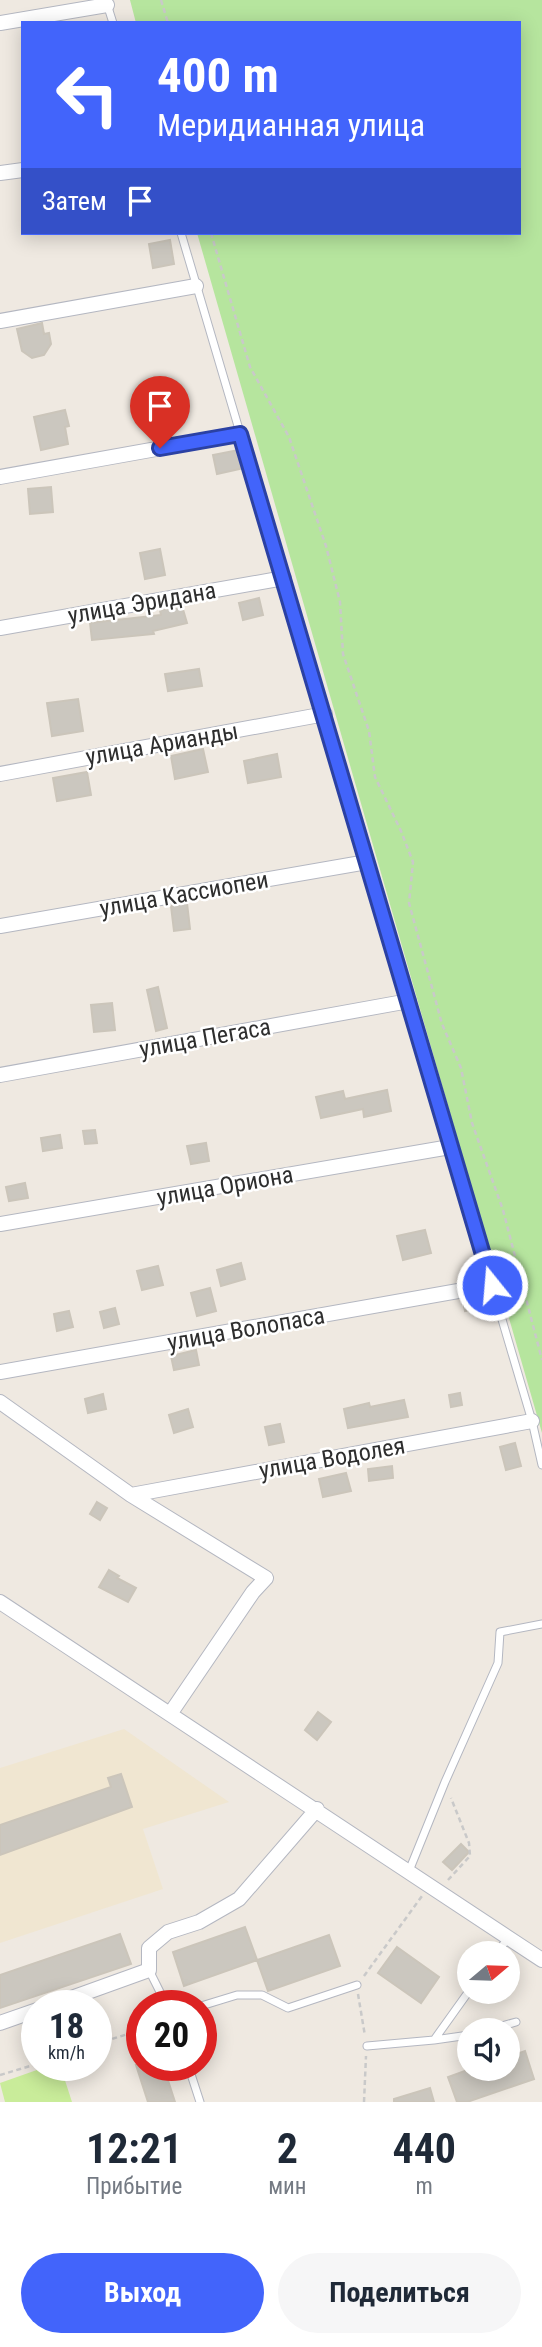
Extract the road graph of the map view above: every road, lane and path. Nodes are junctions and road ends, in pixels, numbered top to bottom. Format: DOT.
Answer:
graph roads {
  1 [pos="161,0"];
  2 [pos="106,2"];
  3 [pos="112,21"];
  4 [pos="167,21"];
  5 [pos="0,23"];
  6 [pos="21,170"];
  7 [pos="0,173"];
  8 [pos="182,235"];
  9 [pos="212,235"];
  10 [pos="196,286"];
  11 [pos="0,321"];
  12 [pos="240,434"];
  13 [pos="0,477"];
  14 [pos="284,578"];
  15 [pos="0,628"];
  16 [pos="325,714"];
  17 [pos="0,774"];
  18 [pos="368,862"];
  19 [pos="0,926"];
  20 [pos="409,1001"];
  21 [pos="0,1074"];
  22 [pos="450,1147"];
  23 [pos="0,1224"];
  24 [pos="492,1285"];
  25 [pos="542,1360"];
  26 [pos="0,1372"];
  27 [pos="0,1402"];
  28 [pos="532,1421"];
  29 [pos="542,1465"];
  30 [pos="131,1495"];
  31 [pos="0,1602"];
  32 [pos="542,1625"];
  33 [pos="170,1714"];
  34 [pos="444,1782"];
  35 [pos="317,1809"];
  36 [pos="409,1872"];
  37 [pos="430,1885"];
  38 [pos="508,1938"];
  39 [pos="506,1941"];
  40 [pos="542,1960"];
  41 [pos="149,1970"];
  42 [pos="357,1985"];
  43 [pos="93,1990"];
  44 [pos="159,1990"];
  45 [pos="217,2001"];
  46 [pos="460,2004"];
  47 [pos="21,2016"];
  48 [pos="0,2023"];
  49 [pos="457,2037"];
  50 [pos="434,2040"];
  51 [pos="367,2046"];
  52 [pos="21,2069"];
  53 [pos="0,2076"];
  54 [pos="193,2081"];
  55 [pos="200,2102"];
  56 [pos="364,2102"];
  1 -- 4 [label="path"];
  2 -- 3 [label="lane"];
  2 -- 5 [label="street"];
  6 -- 7 [label="street"];
  8 -- 10 [label="lane"];
  9 -- 25 [label="path"];
  10 -- 11 [label="street"];
  10 -- 12 [label="lane"];
  12 -- 13 [label="street"];
  12 -- 14 [label="lane"];
  14 -- 15 [label="street, улица Эридана"];
  14 -- 16 [label="lane"];
  16 -- 17 [label="street, улица Арианды"];
  16 -- 18 [label="lane"];
  18 -- 19 [label="street, улица Кассиопеи"];
  18 -- 20 [label="lane"];
  20 -- 21 [label="street, улица Пегаса"];
  20 -- 22 [label="lane"];
  22 -- 23 [label="street, улица Ориона"];
  22 -- 24 [label="lane"];
  24 -- 26 [label="street, улица Волопаса"];
  24 -- 28 [label="lane"];
  27 -- 30 [label="street"];
  28 -- 29 [label="lane"];
  28 -- 30 [label="street, улица Водолея"];
  30 -- 33 [label="street"];
  31 -- 33 [label="street"];
  32 -- 34 [label="lane"];
  33 -- 35 [label="street"];
  34 -- 36 [label="lane"];
  34 -- 37 [label="path"];
  35 -- 36 [label="street"];
  35 -- 41 [label="street"];
  36 -- 37 [label="street"];
  37 -- 38 [label="street"];
  37 -- 42 [label="path"];
  38 -- 39 [label="lane"];
  38 -- 40 [label="street"];
  41 -- 43 [label="street"];
  41 -- 44 [label="lane"];
  42 -- 45 [label="lane"];
  42 -- 51 [label="path"];
  46 -- 50 [label="lane"];
  47 -- 48 [label="street"];
  49 -- 50 [label="lane"];
  50 -- 51 [label="lane"];
  51 -- 56 [label="path"];
  52 -- 53 [label="path"];
  54 -- 55 [label="lane"];
}
